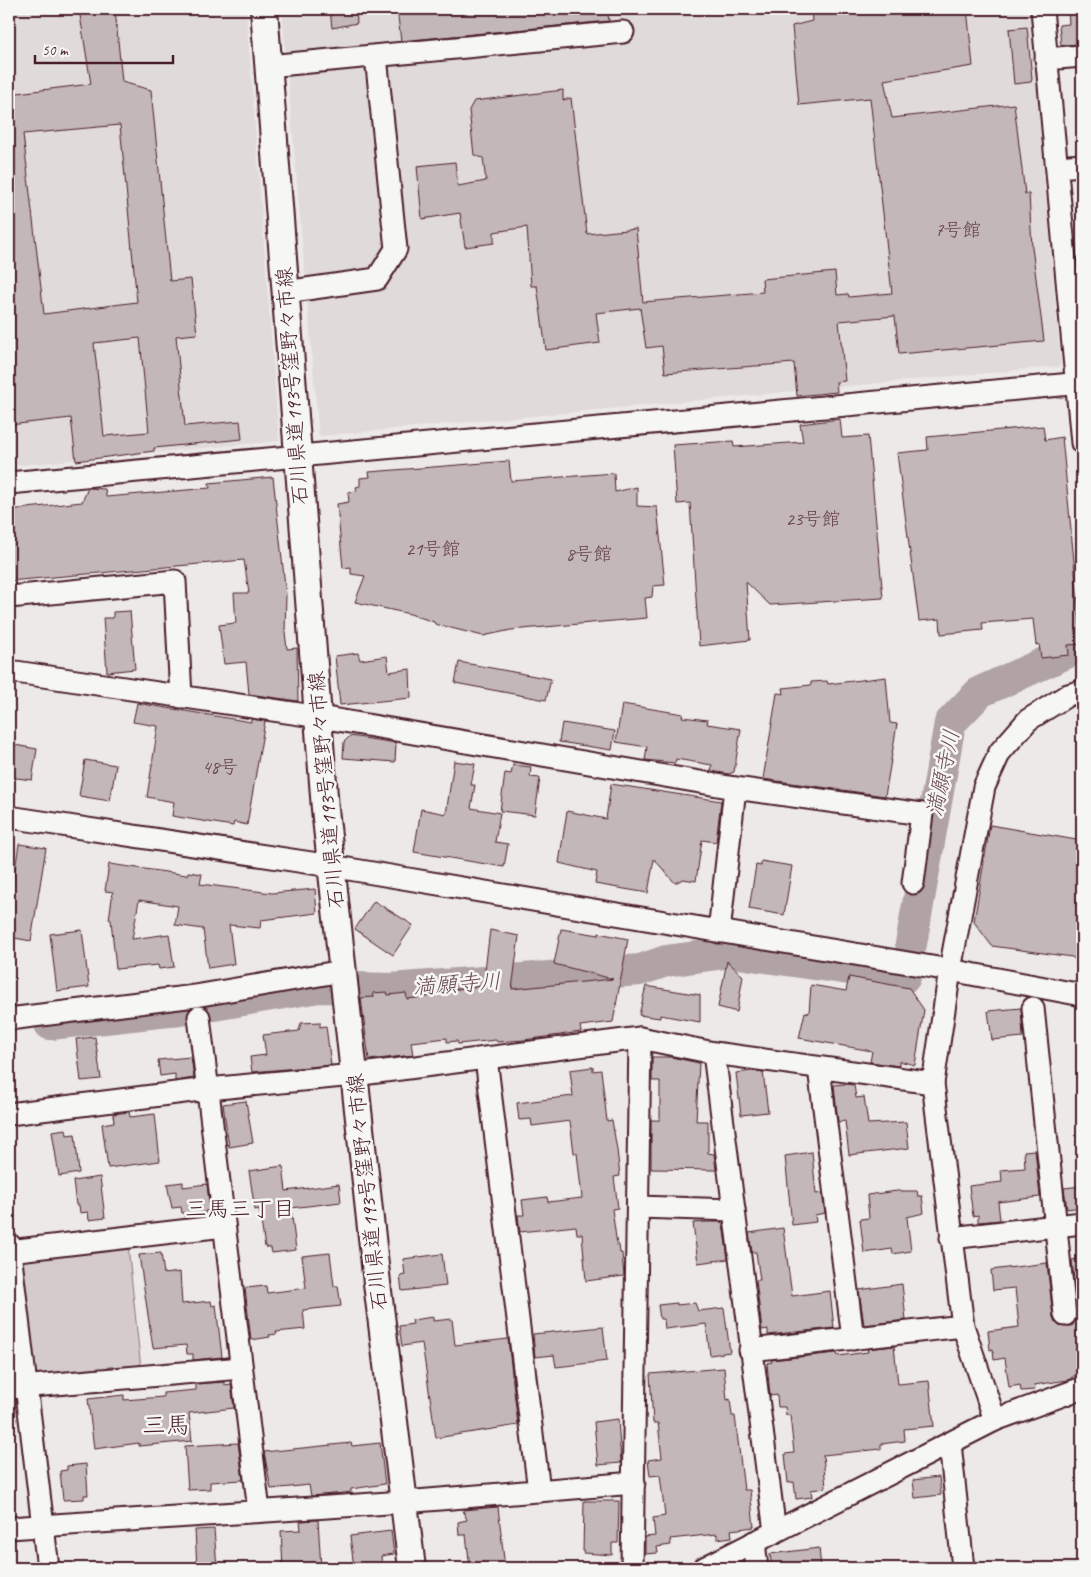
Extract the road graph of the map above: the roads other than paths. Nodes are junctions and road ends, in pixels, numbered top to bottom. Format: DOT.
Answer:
graph roads {
  1 [pos="264,9"];
  2 [pos="1042,9"];
  3 [pos="623,32"];
  4 [pos="376,56"];
  5 [pos="1082,56"];
  6 [pos="1046,59"];
  7 [pos="268,66"];
  8 [pos="1082,165"];
  9 [pos="1057,167"];
  10 [pos="285,292"];
  11 [pos="1079,383"];
  12 [pos="1082,444"];
  13 [pos="297,457"];
  14 [pos="9,483"];
  15 [pos="9,597"];
  16 [pos="9,671"];
  17 [pos="1082,692"];
  18 [pos="181,697"];
  19 [pos="320,717"];
  20 [pos="735,788"];
  21 [pos="9,817"];
  22 [pos="331,866"];
  23 [pos="913,883"];
  24 [pos="718,932"];
  25 [pos="950,970"];
  26 [pos="344,981"];
  27 [pos="1082,995"];
  28 [pos="1033,1008"];
  29 [pos="199,1017"];
  30 [pos="9,1019"];
  31 [pos="640,1038"];
  32 [pos="714,1053"];
  33 [pos="486,1058"];
  34 [pos="818,1068"];
  35 [pos="354,1075"];
  36 [pos="933,1083"];
  37 [pos="208,1089"];
  38 [pos="9,1114"];
  39 [pos="638,1207"];
  40 [pos="734,1210"];
  41 [pos="1082,1223"];
  42 [pos="224,1226"];
  43 [pos="1055,1227"];
  44 [pos="951,1238"];
  45 [pos="9,1248"];
  46 [pos="1065,1315"];
  47 [pos="963,1326"];
  48 [pos="853,1339"];
  49 [pos="750,1350"];
  50 [pos="242,1368"];
  51 [pos="18,1388"];
  52 [pos="1082,1388"];
  53 [pos="995,1420"];
  54 [pos="948,1444"];
  55 [pos="634,1483"];
  56 [pos="538,1491"];
  57 [pos="404,1502"];
  58 [pos="259,1511"];
  59 [pos="43,1526"];
  60 [pos="9,1528"];
  61 [pos="775,1532"];
  62 [pos="754,1542"];
  63 [pos="48,1568"];
  64 [pos="412,1568"];
  65 [pos="632,1568"];
  66 [pos="704,1568"];
  67 [pos="757,1568"];
  68 [pos="961,1568"];
  1 -- 7 [label="main road, 石川県道193号窪野々市線"];
  2 -- 6 [label="street"];
  3 -- 4 [label="street"];
  4 -- 7 [label="street"];
  4 -- 10 [label="street"];
  5 -- 6 [label="street"];
  6 -- 9 [label="street"];
  7 -- 10 [label="main road, 石川県道193号窪野々市線"];
  8 -- 9 [label="street"];
  9 -- 11 [label="street"];
  10 -- 13 [label="main road, 石川県道193号窪野々市線"];
  11 -- 12 [label="street"];
  11 -- 13 [label="street"];
  13 -- 14 [label="street"];
  13 -- 19 [label="main road, 石川県道193号窪野々市線"];
  15 -- 18 [label="street"];
  16 -- 18 [label="street"];
  17 -- 25 [label="street"];
  18 -- 19 [label="street"];
  19 -- 20 [label="street"];
  19 -- 22 [label="main road, 石川県道193号窪野々市線"];
  20 -- 23 [label="street"];
  20 -- 24 [label="street"];
  21 -- 22 [label="street"];
  22 -- 24 [label="street"];
  22 -- 26 [label="main road, 石川県道193号窪野々市線"];
  24 -- 25 [label="street"];
  25 -- 27 [label="street"];
  25 -- 36 [label="street"];
  26 -- 30 [label="street"];
  26 -- 35 [label="main road, 石川県道193号窪野々市線"];
  28 -- 43 [label="street"];
  29 -- 37 [label="street"];
  31 -- 32 [label="street"];
  31 -- 33 [label="street"];
  31 -- 39 [label="street"];
  32 -- 34 [label="street"];
  32 -- 40 [label="street"];
  33 -- 35 [label="street"];
  33 -- 56 [label="street"];
  34 -- 36 [label="street"];
  34 -- 48 [label="street"];
  35 -- 37 [label="street"];
  35 -- 57 [label="main road, 石川県道193号窪野々市線"];
  36 -- 44 [label="street"];
  37 -- 38 [label="street"];
  37 -- 42 [label="street"];
  39 -- 40 [label="street"];
  39 -- 55 [label="street"];
  40 -- 49 [label="street"];
  41 -- 43 [label="street"];
  42 -- 45 [label="street"];
  42 -- 50 [label="street"];
  43 -- 44 [label="street"];
  43 -- 46 [label="street"];
  44 -- 47 [label="street"];
  45 -- 51 [label="street"];
  47 -- 48 [label="street"];
  47 -- 53 [label="street"];
  48 -- 49 [label="street"];
  49 -- 61 [label="street"];
  50 -- 51 [label="street"];
  50 -- 58 [label="street"];
  51 -- 59 [label="street"];
  52 -- 53 [label="street"];
  53 -- 54 [label="street"];
  54 -- 61 [label="street"];
  54 -- 68 [label="street"];
  55 -- 56 [label="street"];
  55 -- 65 [label="street"];
  56 -- 57 [label="street"];
  57 -- 58 [label="street"];
  57 -- 64 [label="main road, 石川県道193号窪野々市線"];
  58 -- 59 [label="street"];
  59 -- 60 [label="street"];
  59 -- 63 [label="street"];
  61 -- 62 [label="street"];
  62 -- 66 [label="street"];
  62 -- 67 [label="street"];
}
